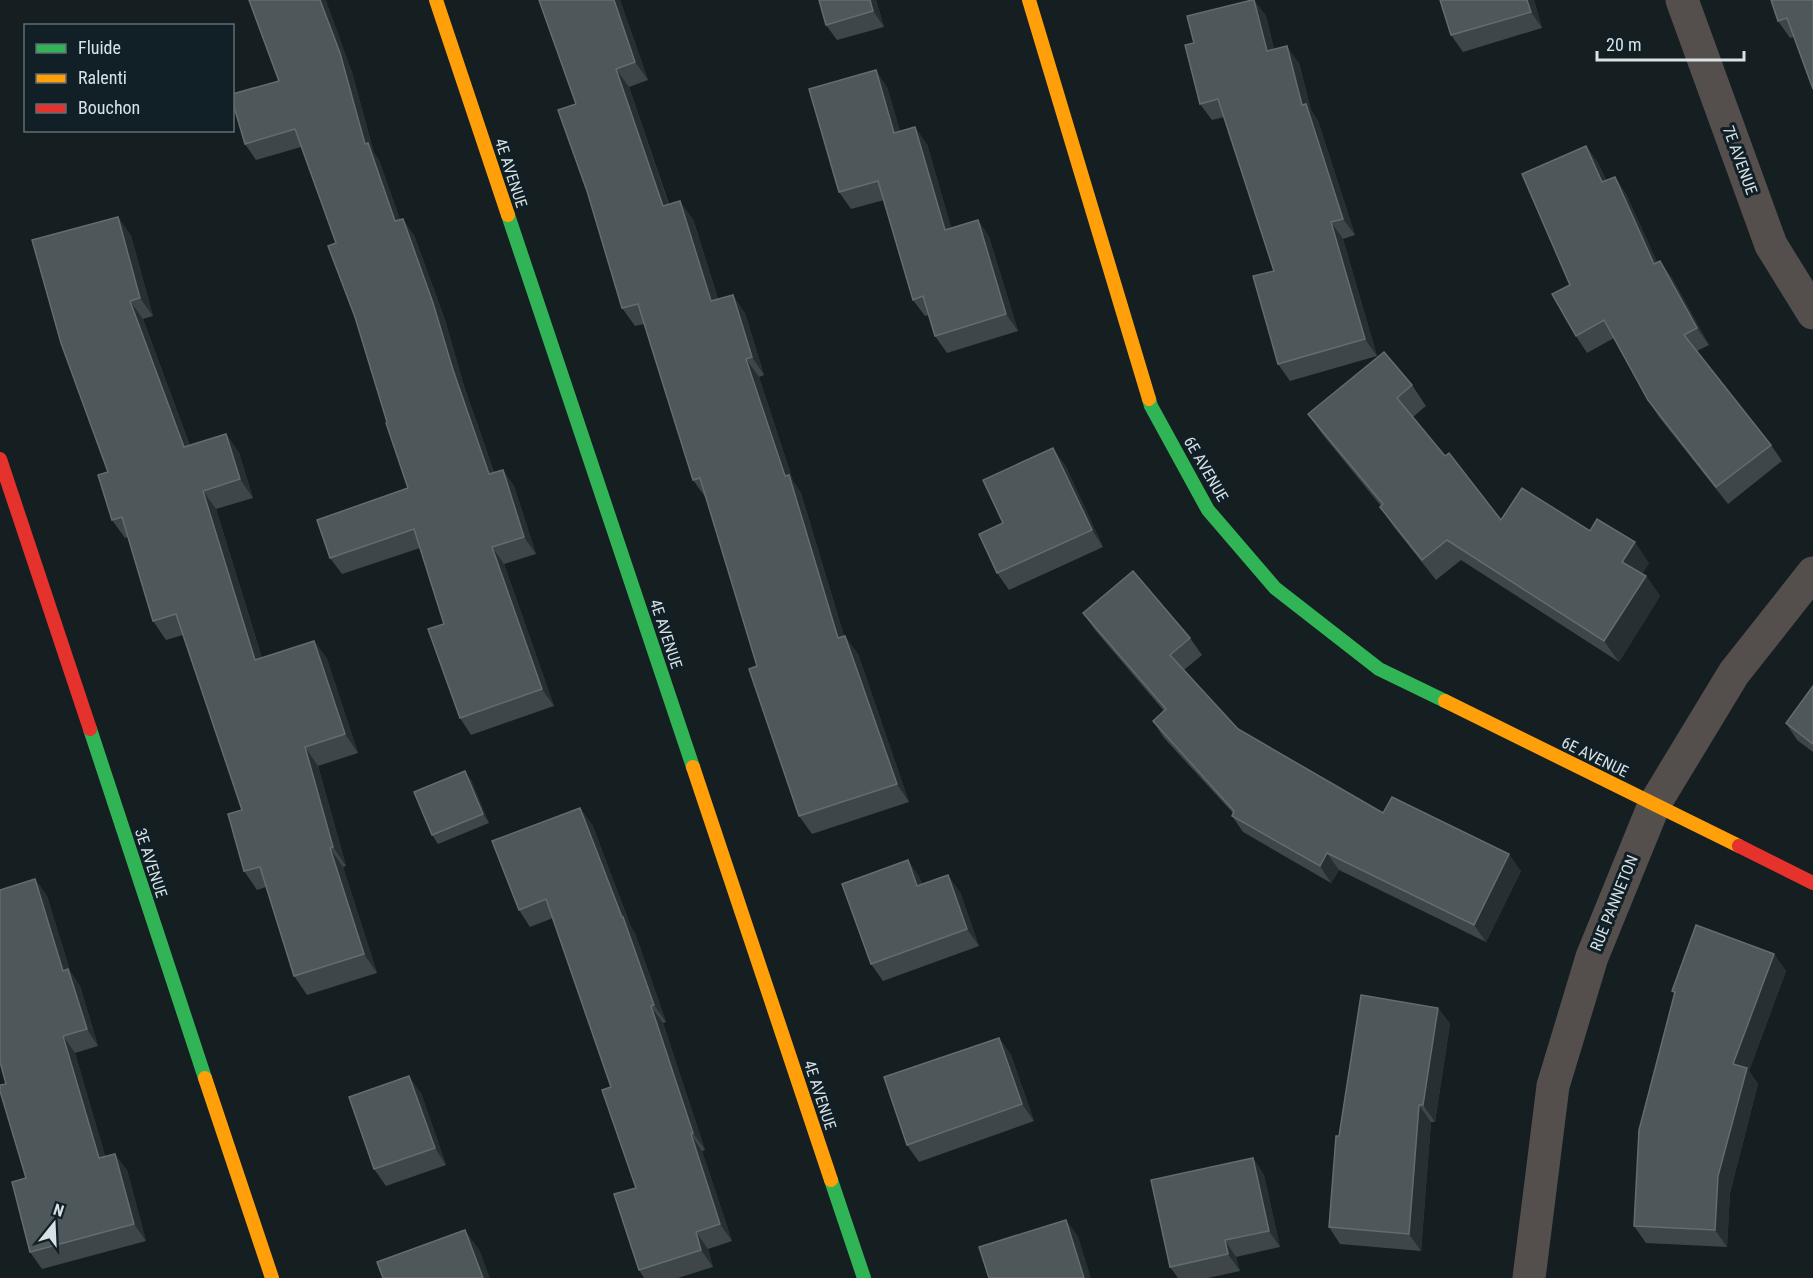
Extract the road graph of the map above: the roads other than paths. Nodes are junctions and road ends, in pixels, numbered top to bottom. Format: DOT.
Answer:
graph roads {
  1 [pos="436,0"];
  2 [pos="1029,0"];
  3 [pos="1682,0"];
  4 [pos="1813,313"];
  5 [pos="0,459"];
  6 [pos="1813,573"];
  7 [pos="1654,805"];
  8 [pos="1813,883"];
  9 [pos="272,1278"];
  10 [pos="864,1278"];
  11 [pos="1529,1278"];
  1 -- 10 [label="street, 4E AVENUE"];
  2 -- 7 [label="street, 6E AVENUE"];
  3 -- 4 [label="street, 7E AVENUE"];
  5 -- 9 [label="street, 3E AVENUE"];
  6 -- 7 [label="street, RUE PANNETON"];
  7 -- 8 [label="street, 6E AVENUE"];
  7 -- 11 [label="street, RUE PANNETON"];
}
